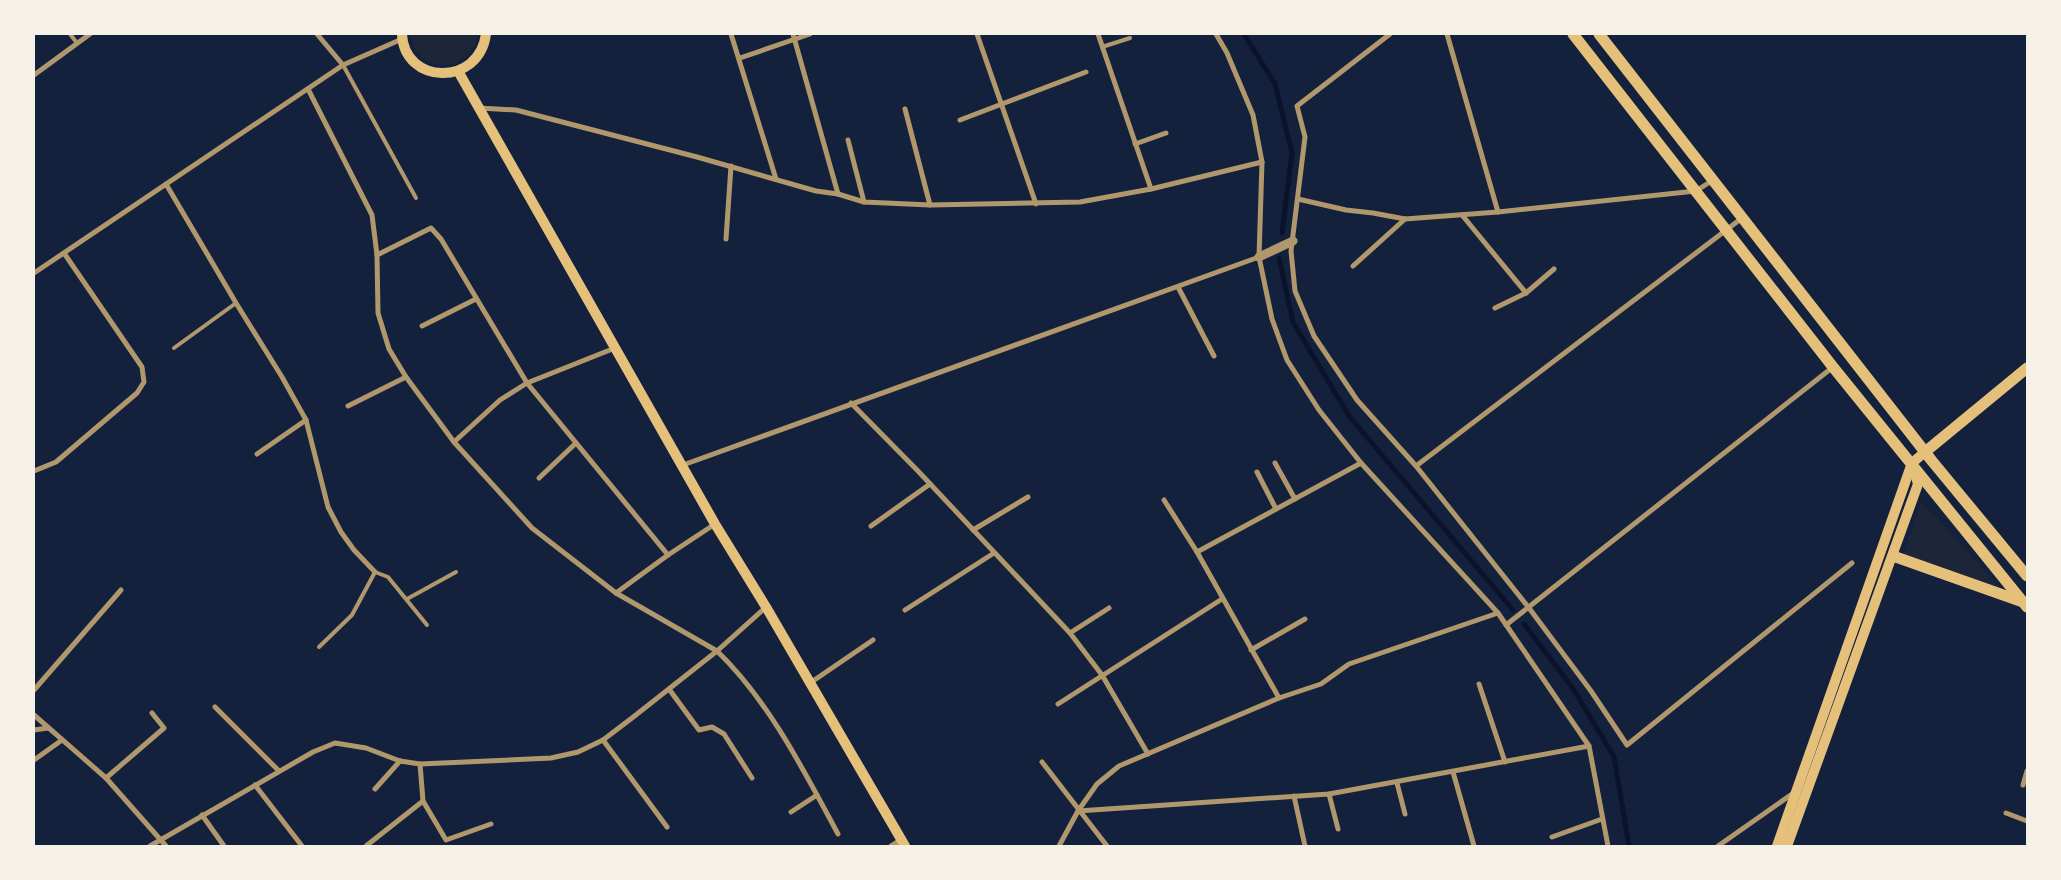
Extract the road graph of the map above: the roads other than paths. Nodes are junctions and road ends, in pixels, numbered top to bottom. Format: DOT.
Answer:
graph roads {
  1 [pos="70,34"];
  2 [pos="90,34"];
  3 [pos="317,34"];
  4 [pos="486,34"];
  5 [pos="731,34"];
  6 [pos="810,34"];
  7 [pos="977,34"];
  8 [pos="1098,34"];
  9 [pos="1216,34"];
  10 [pos="1390,34"];
  11 [pos="1447,34"];
  12 [pos="1573,34"];
  13 [pos="1599,34"];
  14 [pos="402,36"];
  15 [pos="794,36"];
  16 [pos="1130,38"];
  17 [pos="77,43"];
  18 [pos="1102,46"];
  19 [pos="740,58"];
  20 [pos="344,65"];
  21 [pos="458,71"];
  22 [pos="1086,72"];
  23 [pos="34,75"];
  24 [pos="308,88"];
  25 [pos="1001,104"];
  26 [pos="478,108"];
  27 [pos="905,108"];
  28 [pos="960,120"];
  29 [pos="1166,133"];
  30 [pos="848,140"];
  31 [pos="1135,144"];
  32 [pos="1262,162"];
  33 [pos="731,166"];
  34 [pos="776,179"];
  35 [pos="1714,179"];
  36 [pos="166,184"];
  37 [pos="1150,189"];
  38 [pos="1696,192"];
  39 [pos="838,194"];
  40 [pos="416,198"];
  41 [pos="1298,199"];
  42 [pos="864,202"];
  43 [pos="1036,204"];
  44 [pos="930,205"];
  45 [pos="1498,212"];
  46 [pos="1462,215"];
  47 [pos="1743,217"];
  48 [pos="1405,219"];
  49 [pos="1727,231"];
  50 [pos="726,239"];
  51 [pos="1293,241"];
  52 [pos="64,253"];
  53 [pos="377,255"];
  54 [pos="1259,257"];
  55 [pos="1353,266"];
  56 [pos="1554,269"];
  57 [pos="34,273"];
  58 [pos="1178,287"];
  59 [pos="1526,293"];
  60 [pos="476,300"];
  61 [pos="236,303"];
  62 [pos="1495,308"];
  63 [pos="422,326"];
  64 [pos="174,348"];
  65 [pos="616,348"];
  66 [pos="1214,356"];
  67 [pos="1833,367"];
  68 [pos="2027,368"];
  69 [pos="406,377"];
  70 [pos="527,383"];
  71 [pos="851,403"];
  72 [pos="348,406"];
  73 [pos="306,420"];
  74 [pos="454,442"];
  75 [pos="576,443"];
  76 [pos="1925,452"];
  77 [pos="257,454"];
  78 [pos="1275,463"];
  79 [pos="1361,463"];
  80 [pos="1912,463"];
  81 [pos="683,465"];
  82 [pos="1416,466"];
  83 [pos="34,471"];
  84 [pos="1257,472"];
  85 [pos="539,478"];
  86 [pos="930,484"];
  87 [pos="1028,498"];
  88 [pos="1295,499"];
  89 [pos="1164,500"];
  90 [pos="1276,509"];
  91 [pos="715,524"];
  92 [pos="871,526"];
  93 [pos="973,530"];
  94 [pos="1196,552"];
  95 [pos="994,553"];
  96 [pos="668,555"];
  97 [pos="1893,556"];
  98 [pos="1852,564"];
  99 [pos="375,572"];
  100 [pos="456,572"];
  101 [pos="2027,576"];
  102 [pos="121,590"];
  103 [pos="616,593"];
  104 [pos="407,599"];
  105 [pos="1222,599"];
  106 [pos="2025,605"];
  107 [pos="766,607"];
  108 [pos="1109,608"];
  109 [pos="1529,608"];
  110 [pos="905,610"];
  111 [pos="1498,613"];
  112 [pos="1305,619"];
  113 [pos="427,625"];
  114 [pos="1506,625"];
  115 [pos="1070,634"];
  116 [pos="873,640"];
  117 [pos="319,647"];
  118 [pos="717,650"];
  119 [pos="1252,650"];
  120 [pos="1102,675"];
  121 [pos="810,683"];
  122 [pos="1479,684"];
  123 [pos="669,689"];
  124 [pos="34,690"];
  125 [pos="1279,698"];
  126 [pos="1058,704"];
  127 [pos="215,708"];
  128 [pos="152,712"];
  129 [pos="34,715"];
  130 [pos="48,728"];
  131 [pos="34,730"];
  132 [pos="62,740"];
  133 [pos="603,740"];
  134 [pos="1589,746"];
  135 [pos="1148,754"];
  136 [pos="34,760"];
  137 [pos="400,761"];
  138 [pos="1042,762"];
  139 [pos="1505,762"];
  140 [pos="420,764"];
  141 [pos="279,771"];
  142 [pos="2027,771"];
  143 [pos="1454,772"];
  144 [pos="106,778"];
  145 [pos="752,778"];
  146 [pos="1397,783"];
  147 [pos="255,785"];
  148 [pos="2022,785"];
  149 [pos="375,789"];
  150 [pos="1797,790"];
  151 [pos="1330,794"];
  152 [pos="817,795"];
  153 [pos="1294,796"];
  154 [pos="423,800"];
  155 [pos="1078,811"];
  156 [pos="791,812"];
  157 [pos="2006,813"];
  158 [pos="1405,814"];
  159 [pos="202,815"];
  160 [pos="1602,819"];
  161 [pos="2027,820"];
  162 [pos="491,824"];
  163 [pos="666,827"];
  164 [pos="1338,829"];
  165 [pos="838,834"];
  166 [pos="1552,837"];
  167 [pos="161,839"];
  168 [pos="904,843"];
  169 [pos="150,846"];
  170 [pos="166,846"];
  171 [pos="224,846"];
  172 [pos="302,846"];
  173 [pos="366,846"];
  174 [pos="891,846"];
  175 [pos="1059,846"];
  176 [pos="1107,846"];
  177 [pos="1305,846"];
  178 [pos="1474,846"];
  179 [pos="1608,846"];
  180 [pos="1718,846"];
  181 [pos="1777,846"];
  182 [pos="1787,846"];
  1 -- 17 [label="lane"];
  2 -- 17 [label="street"];
  3 -- 20 [label="street"];
  4 -- 21 [label="main road"];
  5 -- 19 [label="street"];
  6 -- 15 [label="street"];
  7 -- 25 [label="street"];
  8 -- 18 [label="street"];
  9 -- 32 [label="street"];
  10 -- 41 [label="street"];
  11 -- 45 [label="street"];
  12 -- 38 [label="main road"];
  13 -- 35 [label="main road"];
  14 -- 20 [label="street"];
  14 -- 21 [label="main road"];
  15 -- 19 [label="street"];
  15 -- 39 [label="street"];
  16 -- 18 [label="lane"];
  17 -- 23 [label="street"];
  18 -- 31 [label="street"];
  19 -- 34 [label="street"];
  20 -- 24 [label="street"];
  20 -- 40 [label="lane"];
  21 -- 26 [label="main road"];
  22 -- 25 [label="street"];
  24 -- 36 [label="street"];
  24 -- 53 [label="street"];
  25 -- 28 [label="street"];
  25 -- 43 [label="street"];
  26 -- 33 [label="street"];
  26 -- 65 [label="main road"];
  27 -- 44 [label="street"];
  29 -- 31 [label="street"];
  30 -- 42 [label="street"];
  31 -- 37 [label="street"];
  32 -- 37 [label="street"];
  32 -- 54 [label="street"];
  33 -- 34 [label="street"];
  33 -- 50 [label="street"];
  34 -- 39 [label="street"];
  35 -- 38 [label="street"];
  35 -- 47 [label="main road"];
  36 -- 52 [label="street"];
  36 -- 61 [label="street"];
  37 -- 43 [label="street"];
  38 -- 45 [label="street"];
  38 -- 49 [label="main road"];
  39 -- 42 [label="street"];
  41 -- 48 [label="street"];
  41 -- 51 [label="street"];
  42 -- 44 [label="street"];
  43 -- 44 [label="street"];
  45 -- 46 [label="street"];
  46 -- 48 [label="street"];
  46 -- 59 [label="street"];
  47 -- 49 [label="street"];
  47 -- 76 [label="main road"];
  48 -- 55 [label="street"];
  49 -- 67 [label="main road"];
  49 -- 82 [label="street"];
  51 -- 54 [label="street"];
  51 -- 82 [label="street"];
  52 -- 57 [label="street"];
  52 -- 83 [label="street"];
  53 -- 60 [label="street"];
  53 -- 69 [label="street"];
  54 -- 58 [label="street"];
  54 -- 79 [label="street"];
  56 -- 59 [label="street"];
  58 -- 66 [label="street"];
  58 -- 71 [label="street"];
  59 -- 62 [label="street"];
  60 -- 63 [label="street"];
  60 -- 70 [label="street"];
  61 -- 64 [label="lane"];
  61 -- 73 [label="street"];
  65 -- 70 [label="street"];
  65 -- 81 [label="main road"];
  67 -- 80 [label="main road"];
  67 -- 109 [label="street"];
  68 -- 76 [label="main road"];
  69 -- 72 [label="street"];
  69 -- 74 [label="street"];
  70 -- 74 [label="street"];
  70 -- 75 [label="street"];
  71 -- 81 [label="street"];
  71 -- 86 [label="street"];
  73 -- 77 [label="street"];
  73 -- 99 [label="street"];
  74 -- 103 [label="street"];
  75 -- 85 [label="street"];
  75 -- 96 [label="street"];
  76 -- 80 [label="main road"];
  76 -- 101 [label="main road"];
  78 -- 88 [label="street"];
  79 -- 88 [label="street"];
  79 -- 111 [label="street"];
  80 -- 97 [label="main road"];
  80 -- 106 [label="main road"];
  80 -- 150 [label="main road"];
  81 -- 91 [label="main road"];
  82 -- 109 [label="street"];
  84 -- 90 [label="street"];
  86 -- 92 [label="street"];
  86 -- 93 [label="street"];
  87 -- 93 [label="street"];
  88 -- 90 [label="street"];
  89 -- 94 [label="street"];
  90 -- 94 [label="street"];
  91 -- 96 [label="street"];
  91 -- 107 [label="main road"];
  93 -- 95 [label="street"];
  94 -- 105 [label="street"];
  95 -- 110 [label="street"];
  95 -- 115 [label="street"];
  96 -- 103 [label="street"];
  97 -- 106 [label="main road"];
  97 -- 182 [label="main road"];
  98 -- 109 [label="street"];
  99 -- 104 [label="lane"];
  99 -- 117 [label="lane"];
  100 -- 104 [label="lane"];
  102 -- 124 [label="street"];
  103 -- 118 [label="street"];
  104 -- 113 [label="lane"];
  105 -- 119 [label="street"];
  105 -- 120 [label="street"];
  107 -- 118 [label="street"];
  107 -- 121 [label="main road"];
  108 -- 115 [label="street"];
  109 -- 114 [label="street"];
  111 -- 114 [label="street"];
  111 -- 125 [label="street"];
  112 -- 119 [label="street"];
  114 -- 134 [label="street"];
  115 -- 120 [label="street"];
  116 -- 121 [label="street"];
  118 -- 123 [label="street"];
  118 -- 152 [label="street"];
  119 -- 125 [label="street"];
  120 -- 126 [label="street"];
  120 -- 135 [label="street"];
  121 -- 168 [label="main road"];
  122 -- 139 [label="street"];
  123 -- 133 [label="street"];
  123 -- 145 [label="street"];
  125 -- 135 [label="street"];
  127 -- 141 [label="street"];
  128 -- 144 [label="street"];
  129 -- 130 [label="street"];
  130 -- 131 [label="street"];
  130 -- 132 [label="street"];
  132 -- 136 [label="street"];
  132 -- 144 [label="street"];
  133 -- 140 [label="street"];
  133 -- 163 [label="street"];
  134 -- 139 [label="street"];
  134 -- 160 [label="street"];
  135 -- 155 [label="street"];
  137 -- 140 [label="street"];
  137 -- 141 [label="street"];
  137 -- 149 [label="street"];
  138 -- 155 [label="street"];
  139 -- 143 [label="street"];
  140 -- 154 [label="street"];
  141 -- 147 [label="street"];
  142 -- 148 [label="street"];
  143 -- 146 [label="street"];
  143 -- 178 [label="street"];
  144 -- 167 [label="street"];
  146 -- 151 [label="street"];
  146 -- 158 [label="street"];
  147 -- 159 [label="street"];
  147 -- 172 [label="street"];
  150 -- 180 [label="street"];
  150 -- 181 [label="main road"];
  151 -- 153 [label="street"];
  151 -- 164 [label="street"];
  152 -- 156 [label="street"];
  152 -- 165 [label="street"];
  153 -- 155 [label="street"];
  153 -- 177 [label="street"];
  154 -- 162 [label="street"];
  154 -- 173 [label="street"];
  155 -- 175 [label="street"];
  155 -- 176 [label="street"];
  157 -- 161 [label="street"];
  159 -- 167 [label="street"];
  159 -- 171 [label="street"];
  160 -- 166 [label="street"];
  160 -- 179 [label="street"];
  167 -- 169 [label="street"];
  167 -- 170 [label="street"];
  168 -- 174 [label="street"];
}
